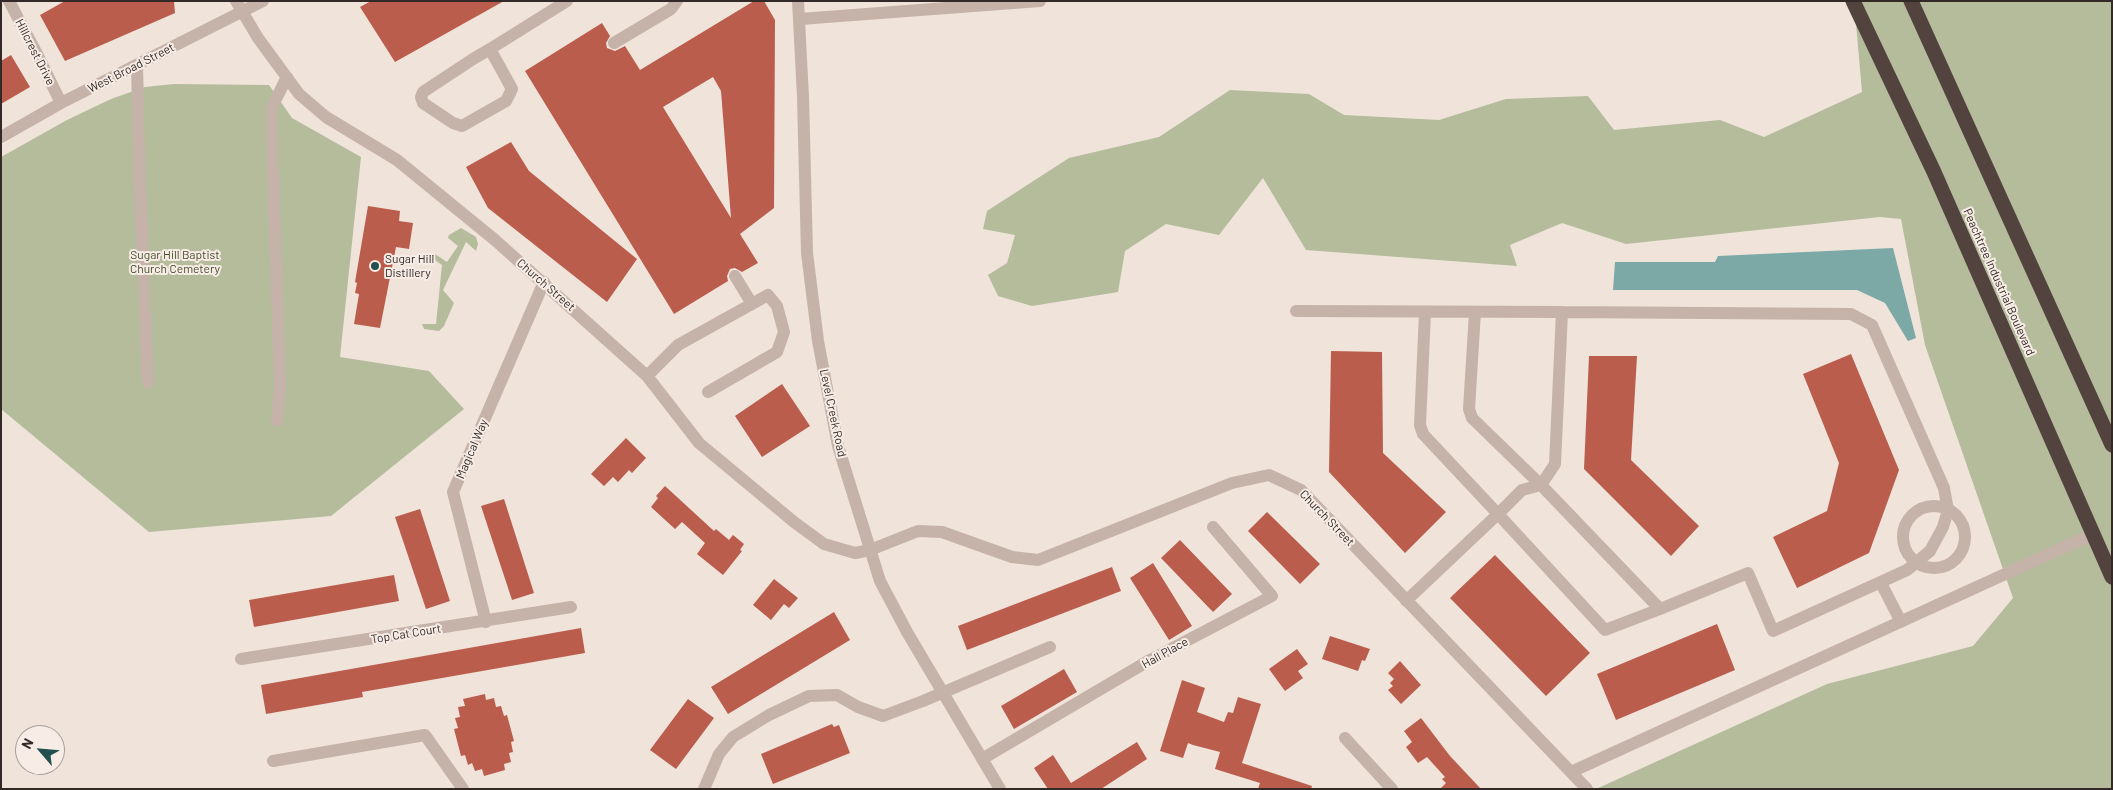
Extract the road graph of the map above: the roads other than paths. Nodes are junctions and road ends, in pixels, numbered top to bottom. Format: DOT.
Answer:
graph roads {
  1 [pos="9,1"];
  2 [pos="263,1"];
  3 [pos="567,1"];
  4 [pos="677,1"];
  5 [pos="798,1"];
  6 [pos="1040,1"];
  7 [pos="1853,1"];
  8 [pos="1911,1"];
  9 [pos="239,6"];
  10 [pos="800,19"];
  11 [pos="614,42"];
  12 [pos="490,48"];
  13 [pos="137,65"];
  14 [pos="287,77"];
  15 [pos="61,103"];
  16 [pos="1,137"];
  17 [pos="735,276"];
  18 [pos="544,282"];
  19 [pos="752,304"];
  20 [pos="1296,311"];
  21 [pos="1425,312"];
  22 [pos="1475,312"];
  23 [pos="1562,312"];
  24 [pos="647,376"];
  25 [pos="148,382"];
  26 [pos="708,392"];
  27 [pos="277,421"];
  28 [pos="2112,445"];
  29 [pos="1541,485"];
  30 [pos="1948,510"];
  31 [pos="1498,514"];
  32 [pos="1213,527"];
  33 [pos="2093,534"];
  34 [pos="870,550"];
  35 [pos="1918,564"];
  36 [pos="2112,577"];
  37 [pos="1881,583"];
  38 [pos="1406,601"];
  39 [pos="572,607"];
  40 [pos="1660,609"];
  41 [pos="486,622"];
  42 [pos="1901,622"];
  43 [pos="1050,648"];
  44 [pos="240,659"];
  45 [pos="942,692"];
  46 [pos="1345,738"];
  47 [pos="982,759"];
  48 [pos="273,761"];
  49 [pos="1571,772"];
  50 [pos="463,789"];
  51 [pos="704,789"];
  52 [pos="1000,789"];
  53 [pos="1392,789"];
  54 [pos="1587,789"];
  1 -- 15 [label="street, Hillcrest Drive"];
  2 -- 9 [label="street, West Broad Street"];
  3 -- 12 [label="street"];
  4 -- 11 [label="street"];
  5 -- 10 [label="street, Level Creek Road"];
  6 -- 10 [label="street"];
  7 -- 33 [label="highway, Peachtree Industrial Boulevard"];
  8 -- 28 [label="highway"];
  9 -- 13 [label="street, West Broad Street"];
  9 -- 14 [label="street, Church Street"];
  10 -- 34 [label="street, Level Creek Road"];
  12 -- 12 [label="street"];
  13 -- 15 [label="street, West Broad Street"];
  13 -- 25 [label="street"];
  14 -- 18 [label="street, Church Street"];
  14 -- 27 [label="street"];
  15 -- 16 [label="street, West Broad Street"];
  17 -- 19 [label="street"];
  18 -- 24 [label="street, Church Street"];
  18 -- 41 [label="street, Magical Way"];
  19 -- 24 [label="street"];
  19 -- 26 [label="street"];
  20 -- 21 [label="street"];
  21 -- 22 [label="street"];
  21 -- 31 [label="street"];
  22 -- 23 [label="street"];
  22 -- 29 [label="street"];
  23 -- 29 [label="street"];
  23 -- 30 [label="street"];
  24 -- 34 [label="street, Church Street"];
  29 -- 31 [label="street"];
  29 -- 40 [label="street"];
  30 -- 35 [label="street"];
  30 -- 35 [label="street"];
  30 -- 35 [label="street"];
  31 -- 38 [label="street"];
  31 -- 40 [label="street"];
  32 -- 47 [label="street, Hall Place"];
  33 -- 36 [label="highway, Peachtree Industrial Boulevard"];
  33 -- 42 [label="street"];
  34 -- 38 [label="street, Church Street"];
  34 -- 45 [label="street, Level Creek Road"];
  35 -- 37 [label="street"];
  37 -- 40 [label="street"];
  37 -- 42 [label="street"];
  38 -- 49 [label="street, Church Street"];
  39 -- 41 [label="street, Top Cat Court"];
  41 -- 44 [label="street, Top Cat Court"];
  42 -- 49 [label="street"];
  43 -- 45 [label="street"];
  45 -- 47 [label="street, Level Creek Road"];
  45 -- 51 [label="street"];
  46 -- 53 [label="street"];
  47 -- 52 [label="street, Level Creek Road"];
  48 -- 50 [label="street"];
  49 -- 54 [label="street, Church Street"];
}
